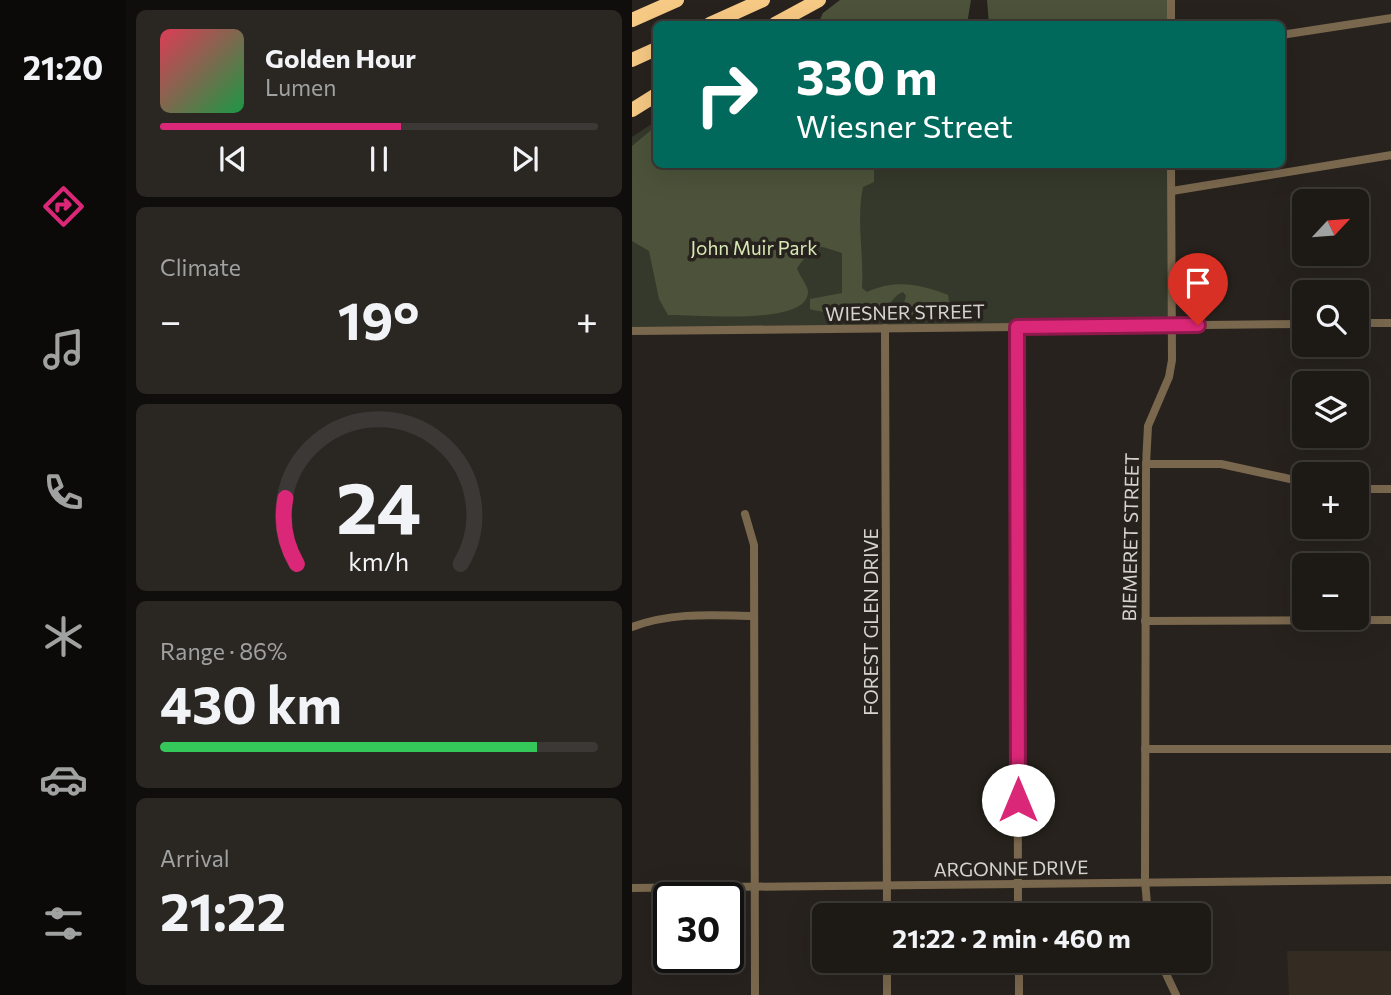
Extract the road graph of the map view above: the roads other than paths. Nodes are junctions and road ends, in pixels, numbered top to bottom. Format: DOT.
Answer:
graph roads {
  1 [pos="677,0"];
  2 [pos="763,0"];
  3 [pos="819,0"];
  4 [pos="1171,0"];
  5 [pos="1391,18"];
  6 [pos="632,20"];
  7 [pos="717,21"];
  8 [pos="780,21"];
  9 [pos="1171,21"];
  10 [pos="1285,34"];
  11 [pos="653,50"];
  12 [pos="632,60"];
  13 [pos="653,97"];
  14 [pos="632,110"];
  15 [pos="1391,155"];
  16 [pos="1172,168"];
  17 [pos="1172,191"];
  18 [pos="1369,323"];
  19 [pos="1391,323"];
  20 [pos="1292,324"];
  21 [pos="1172,325"];
  22 [pos="1017,327"];
  23 [pos="885,328"];
  24 [pos="632,331"];
  25 [pos="1146,464"];
  26 [pos="1292,479"];
  27 [pos="1369,489"];
  28 [pos="1391,489"];
  29 [pos="745,514"];
  30 [pos="754,616"];
  31 [pos="1391,620"];
  32 [pos="1145,621"];
  33 [pos="632,626"];
  34 [pos="1391,748"];
  35 [pos="1145,749"];
  36 [pos="1391,880"];
  37 [pos="1145,881"];
  38 [pos="1018,884"];
  39 [pos="887,885"];
  40 [pos="755,887"];
  41 [pos="632,888"];
  42 [pos="887,903"];
  43 [pos="1018,903"];
  44 [pos="1147,903"];
  45 [pos="887,973"];
  46 [pos="1019,973"];
  47 [pos="1166,973"];
  48 [pos="755,995"];
  49 [pos="887,995"];
  50 [pos="1019,995"];
  51 [pos="1176,995"];
  1 -- 6 [label="highway"];
  2 -- 7 [label="highway"];
  3 -- 8 [label="highway"];
  4 -- 9 [label="street"];
  5 -- 10 [label="street"];
  11 -- 12 [label="highway"];
  13 -- 14 [label="highway"];
  15 -- 17 [label="street"];
  16 -- 17 [label="street, BIEMERET STREET"];
  17 -- 21 [label="street, BIEMERET STREET"];
  18 -- 19 [label="street"];
  20 -- 21 [label="street, WIESNER STREET"];
  21 -- 22 [label="street, WIESNER STREET"];
  21 -- 25 [label="street, BIEMERET STREET"];
  22 -- 23 [label="street, WIESNER STREET"];
  22 -- 38 [label="street"];
  23 -- 24 [label="street, WIESNER STREET"];
  23 -- 39 [label="street, FOREST GLEN DRIVE"];
  25 -- 26 [label="street"];
  25 -- 32 [label="street, BIEMERET STREET"];
  27 -- 28 [label="street"];
  29 -- 30 [label="street"];
  30 -- 33 [label="street"];
  30 -- 40 [label="street"];
  31 -- 32 [label="street"];
  32 -- 35 [label="street, BIEMERET STREET"];
  34 -- 35 [label="street"];
  35 -- 37 [label="street, BIEMERET STREET"];
  36 -- 37 [label="street, ARGONNE DRIVE"];
  37 -- 38 [label="street, ARGONNE DRIVE"];
  37 -- 44 [label="street, BIEMERET STREET"];
  38 -- 39 [label="street, ARGONNE DRIVE"];
  38 -- 43 [label="street"];
  39 -- 40 [label="street, ARGONNE DRIVE"];
  39 -- 42 [label="street, FOREST GLEN DRIVE"];
  40 -- 41 [label="street, ARGONNE DRIVE"];
  40 -- 48 [label="street"];
  45 -- 49 [label="street"];
  46 -- 50 [label="street"];
  47 -- 51 [label="street"];
}
